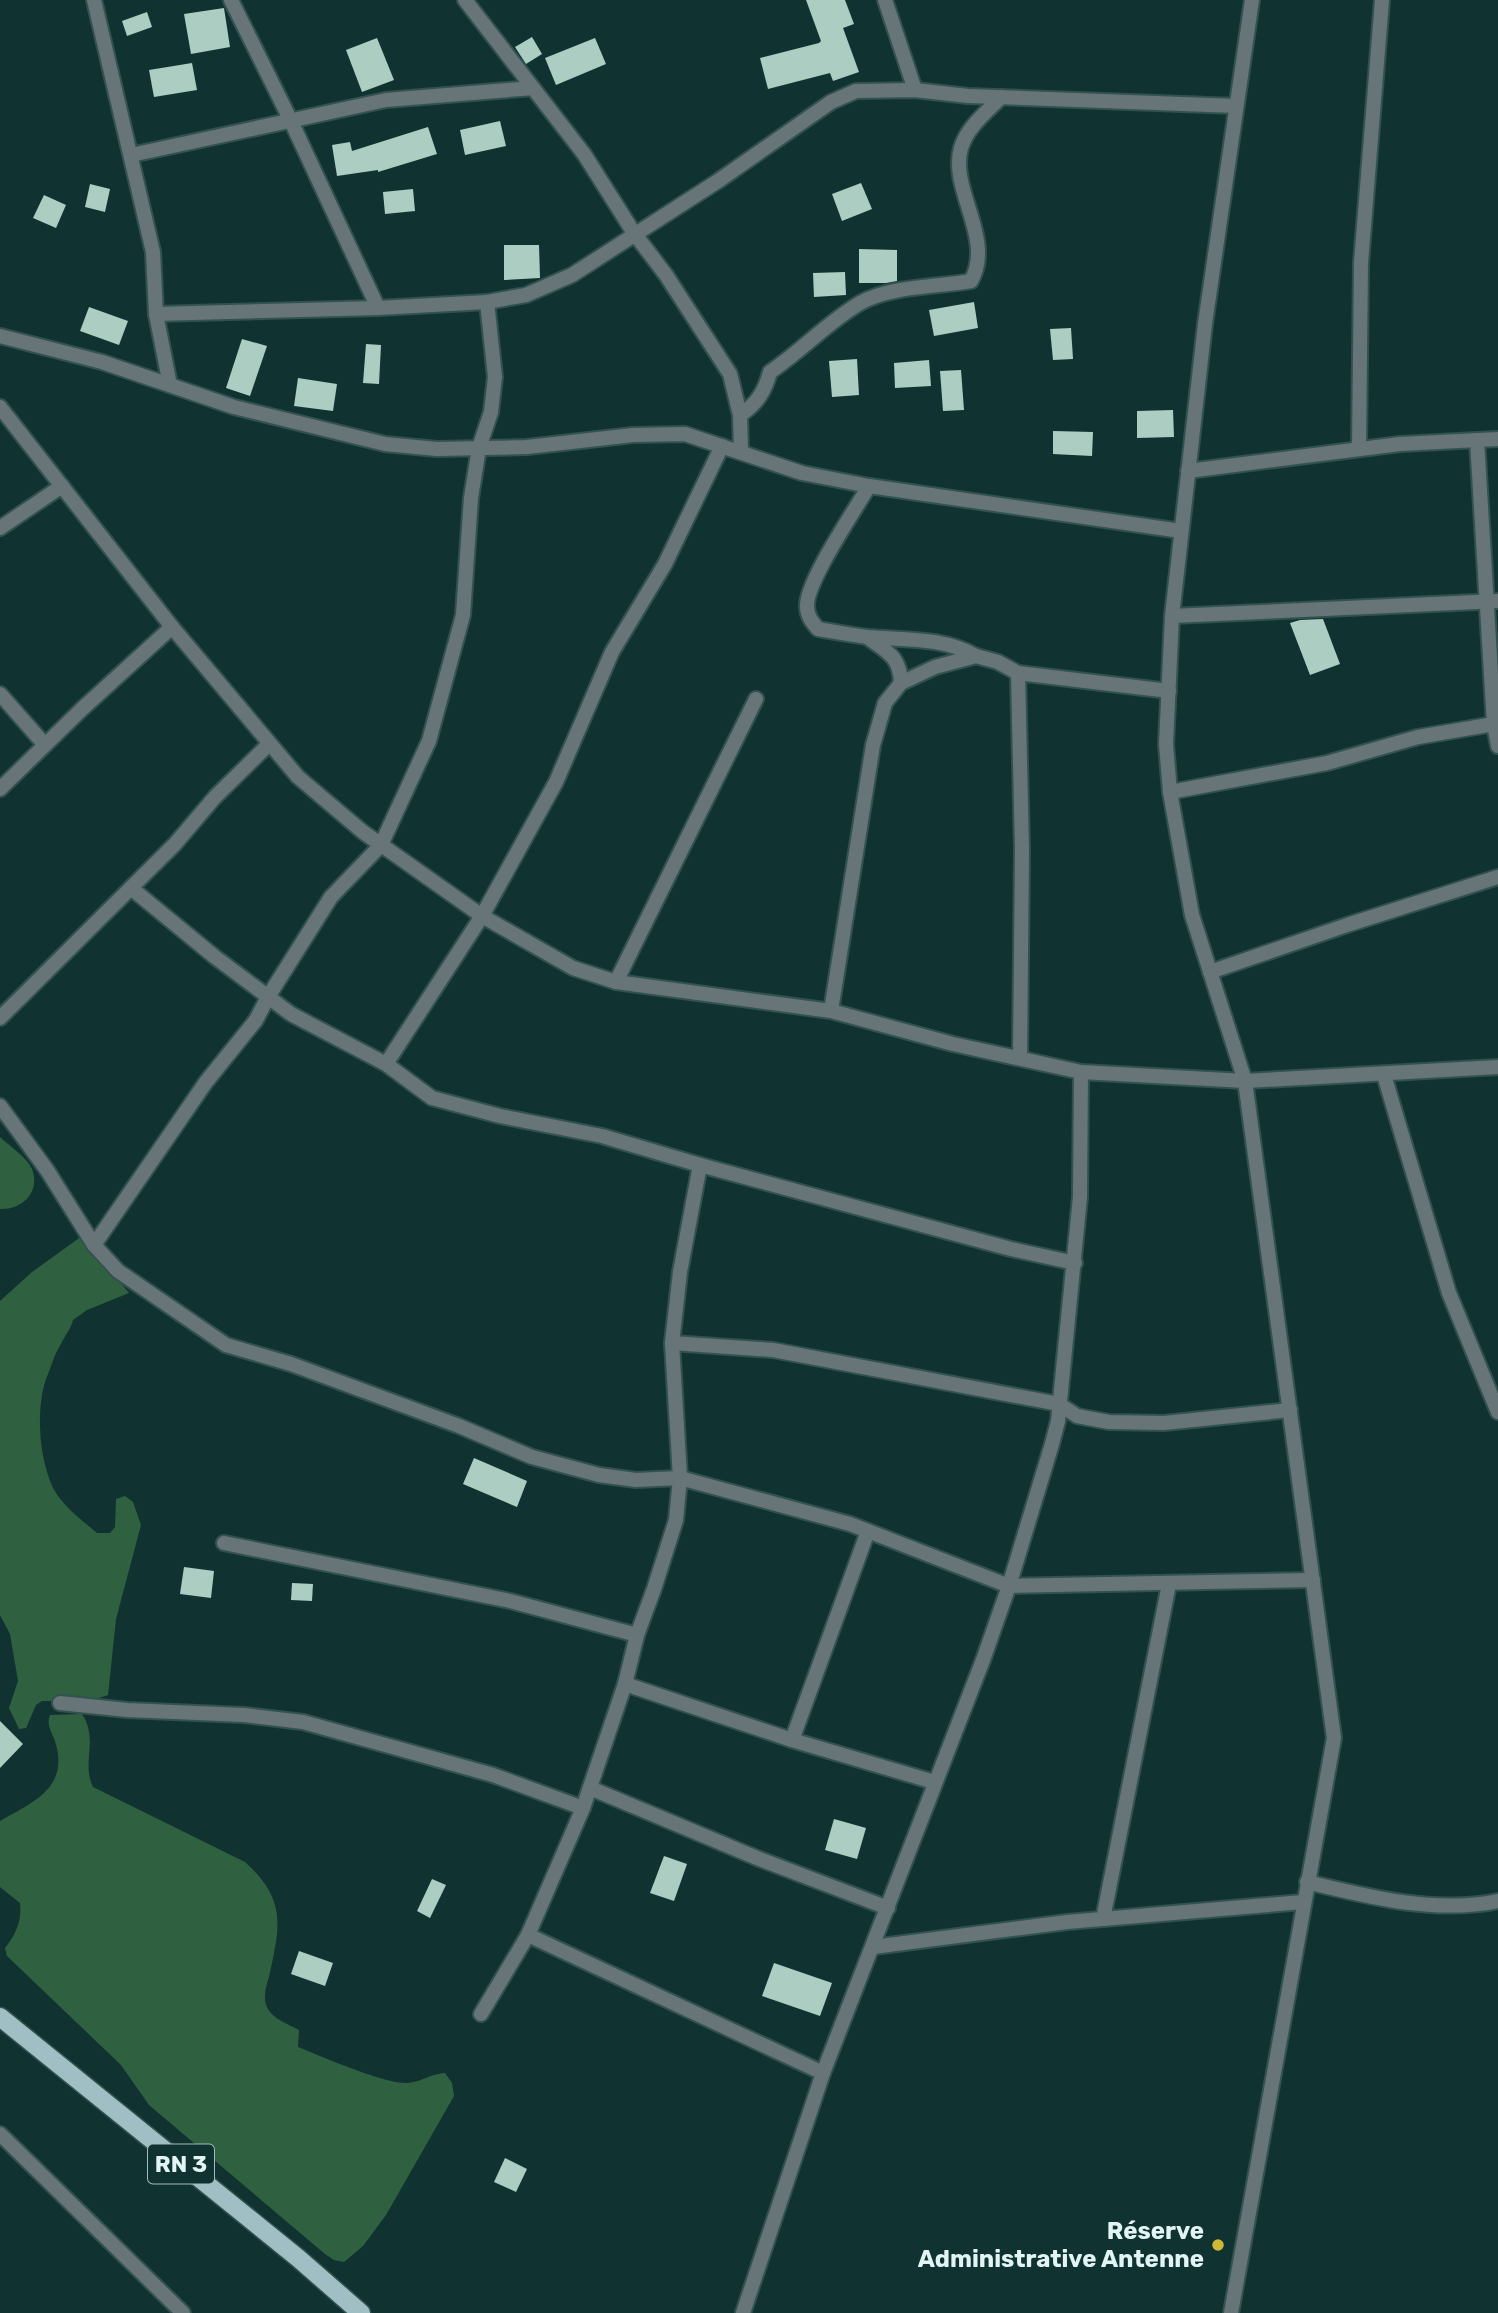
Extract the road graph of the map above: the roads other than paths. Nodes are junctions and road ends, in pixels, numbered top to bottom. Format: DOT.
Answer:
graph roads {
  1 [pos="94,0"];
  2 [pos="231,0"];
  3 [pos="465,0"];
  4 [pos="885,0"];
  5 [pos="1252,0"];
  6 [pos="1382,0"];
  7 [pos="533,89"];
  8 [pos="915,90"];
  9 [pos="1001,97"];
  10 [pos="1236,106"];
  11 [pos="291,121"];
  12 [pos="131,155"];
  13 [pos="634,233"];
  14 [pos="488,302"];
  15 [pos="378,308"];
  16 [pos="156,314"];
  17 [pos="0,336"];
  18 [pos="170,385"];
  19 [pos="0,407"];
  20 [pos="740,415"];
  21 [pos="1498,439"];
  22 [pos="1477,440"];
  23 [pos="722,446"];
  24 [pos="479,448"];
  25 [pos="1359,449"];
  26 [pos="741,451"];
  27 [pos="1188,471"];
  28 [pos="62,486"];
  29 [pos="869,486"];
  30 [pos="0,528"];
  31 [pos="1181,531"];
  32 [pos="1492,602"];
  33 [pos="1172,616"];
  34 [pos="172,627"];
  35 [pos="867,637"];
  36 [pos="976,656"];
  37 [pos="1018,673"];
  38 [pos="901,683"];
  39 [pos="1169,691"];
  40 [pos="0,694"];
  41 [pos="756,699"];
  42 [pos="1494,724"];
  43 [pos="269,744"];
  44 [pos="44,745"];
  45 [pos="1498,746"];
  46 [pos="0,789"];
  47 [pos="1170,792"];
  48 [pos="381,845"];
  49 [pos="1498,877"];
  50 [pos="131,888"];
  51 [pos="482,916"];
  52 [pos="1210,972"];
  53 [pos="616,982"];
  54 [pos="268,997"];
  55 [pos="831,1011"];
  56 [pos="0,1018"];
  57 [pos="1020,1058"];
  58 [pos="386,1064"];
  59 [pos="1498,1067"];
  60 [pos="1081,1072"];
  61 [pos="1384,1075"];
  62 [pos="1245,1081"];
  63 [pos="0,1106"];
  64 [pos="700,1165"];
  65 [pos="94,1245"];
  66 [pos="1074,1263"];
  67 [pos="672,1343"];
  68 [pos="1059,1404"];
  69 [pos="1290,1410"];
  70 [pos="1498,1412"];
  71 [pos="680,1478"];
  72 [pos="868,1531"];
  73 [pos="223,1543"];
  74 [pos="1313,1580"];
  75 [pos="1169,1584"];
  76 [pos="1009,1586"];
  77 [pos="637,1635"];
  78 [pos="625,1684"];
  79 [pos="60,1703"];
  80 [pos="792,1740"];
  81 [pos="934,1782"];
  82 [pos="590,1788"];
  83 [pos="583,1808"];
  84 [pos="1307,1882"];
  85 [pos="1498,1901"];
  86 [pos="1303,1902"];
  87 [pos="888,1908"];
  88 [pos="1102,1919"];
  89 [pos="527,1935"];
  90 [pos="873,1947"];
  91 [pos="481,2014"];
  92 [pos="0,2017"];
  93 [pos="823,2073"];
  94 [pos="0,2134"];
  95 [pos="183,2313"];
  96 [pos="361,2313"];
  97 [pos="743,2313"];
  98 [pos="1231,2313"];
  1 -- 12 [label="street"];
  2 -- 11 [label="street"];
  3 -- 7 [label="street"];
  4 -- 8 [label="street"];
  5 -- 10 [label="street"];
  6 -- 25 [label="street"];
  7 -- 11 [label="street"];
  7 -- 13 [label="street"];
  8 -- 9 [label="street"];
  8 -- 13 [label="street"];
  9 -- 10 [label="street"];
  9 -- 20 [label="street"];
  10 -- 27 [label="street"];
  11 -- 12 [label="street"];
  11 -- 15 [label="street"];
  12 -- 16 [label="street"];
  13 -- 14 [label="street"];
  13 -- 20 [label="street"];
  14 -- 15 [label="street"];
  14 -- 24 [label="street"];
  15 -- 16 [label="street"];
  16 -- 18 [label="street"];
  17 -- 18 [label="street"];
  18 -- 24 [label="street"];
  19 -- 28 [label="street"];
  20 -- 26 [label="street"];
  21 -- 22 [label="street"];
  22 -- 25 [label="street"];
  22 -- 32 [label="street"];
  23 -- 24 [label="street"];
  23 -- 26 [label="street"];
  23 -- 51 [label="street"];
  24 -- 48 [label="street"];
  25 -- 27 [label="street"];
  26 -- 29 [label="street"];
  27 -- 31 [label="street"];
  28 -- 30 [label="street"];
  28 -- 34 [label="street"];
  29 -- 31 [label="street"];
  29 -- 35 [label="street"];
  31 -- 33 [label="street"];
  32 -- 33 [label="street"];
  32 -- 42 [label="street"];
  33 -- 39 [label="street"];
  34 -- 43 [label="street"];
  34 -- 44 [label="street"];
  35 -- 36 [label="street"];
  35 -- 38 [label="street"];
  36 -- 37 [label="street"];
  36 -- 38 [label="street"];
  37 -- 39 [label="street"];
  37 -- 57 [label="street"];
  38 -- 55 [label="street"];
  39 -- 47 [label="street"];
  40 -- 44 [label="street"];
  41 -- 53 [label="street"];
  42 -- 45 [label="street"];
  42 -- 47 [label="street"];
  43 -- 48 [label="street"];
  43 -- 50 [label="street"];
  44 -- 46 [label="street"];
  47 -- 52 [label="street"];
  48 -- 51 [label="street"];
  48 -- 54 [label="street"];
  49 -- 52 [label="street"];
  50 -- 54 [label="street"];
  50 -- 56 [label="street"];
  51 -- 53 [label="street"];
  51 -- 58 [label="street"];
  52 -- 62 [label="street"];
  53 -- 55 [label="street"];
  54 -- 58 [label="street"];
  54 -- 65 [label="street"];
  55 -- 57 [label="street"];
  57 -- 60 [label="street"];
  58 -- 64 [label="street"];
  59 -- 61 [label="street"];
  60 -- 62 [label="street"];
  60 -- 66 [label="street"];
  61 -- 62 [label="street"];
  61 -- 70 [label="street"];
  62 -- 69 [label="street"];
  63 -- 65 [label="street"];
  64 -- 66 [label="street"];
  64 -- 67 [label="street"];
  65 -- 71 [label="street"];
  66 -- 68 [label="street"];
  67 -- 68 [label="street"];
  67 -- 71 [label="street"];
  68 -- 69 [label="street"];
  68 -- 76 [label="street"];
  69 -- 74 [label="street"];
  71 -- 72 [label="street"];
  71 -- 77 [label="street"];
  72 -- 76 [label="street"];
  72 -- 80 [label="street"];
  73 -- 77 [label="street"];
  74 -- 75 [label="street"];
  74 -- 84 [label="street"];
  75 -- 76 [label="street"];
  75 -- 88 [label="street"];
  76 -- 81 [label="street"];
  77 -- 78 [label="street"];
  78 -- 80 [label="street"];
  78 -- 82 [label="street"];
  79 -- 83 [label="street"];
  80 -- 81 [label="street"];
  81 -- 87 [label="street"];
  82 -- 83 [label="street"];
  82 -- 87 [label="street"];
  83 -- 89 [label="street"];
  84 -- 85 [label="street"];
  84 -- 86 [label="street"];
  86 -- 88 [label="street"];
  86 -- 98 [label="street"];
  87 -- 90 [label="street"];
  88 -- 90 [label="street"];
  89 -- 91 [label="street"];
  89 -- 93 [label="street"];
  90 -- 93 [label="street"];
  92 -- 96 [label="main road, RN 3"];
  93 -- 97 [label="street"];
  94 -- 95 [label="street"];
}
